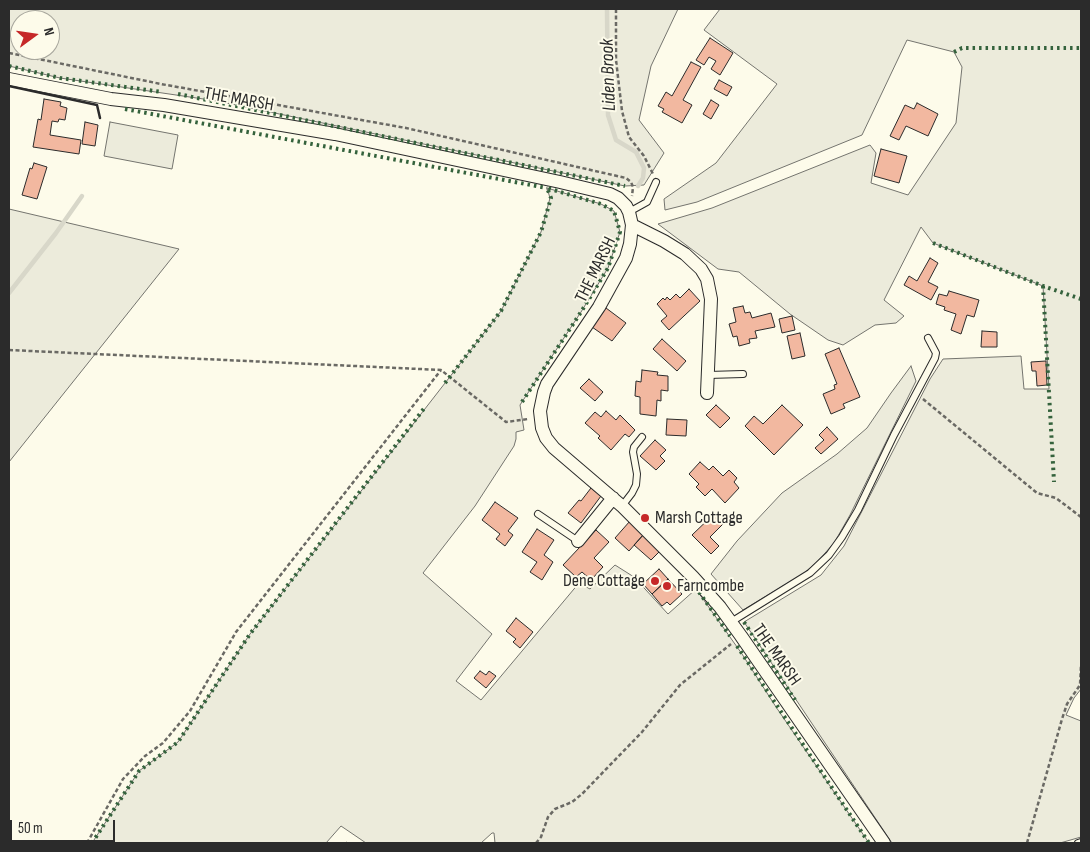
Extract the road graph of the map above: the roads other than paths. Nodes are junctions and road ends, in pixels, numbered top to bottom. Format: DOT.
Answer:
graph roads {
  1 [pos="9,79"];
  2 [pos="656,182"];
  3 [pos="628,209"];
  4 [pos="632,225"];
  5 [pos="928,338"];
  6 [pos="744,374"];
  7 [pos="708,375"];
  8 [pos="707,394"];
  9 [pos="642,437"];
  10 [pos="617,502"];
  11 [pos="538,514"];
  12 [pos="578,541"];
  13 [pos="731,622"];
  14 [pos="884,843"];
  1 -- 3 [label="street, THE MARSH"];
  2 -- 3 [label="lane"];
  3 -- 4 [label="street, THE MARSH"];
  4 -- 7 [label="street"];
  4 -- 10 [label="street, THE MARSH"];
  5 -- 13 [label="lane"];
  6 -- 7 [label="lane"];
  7 -- 8 [label="street"];
  9 -- 10 [label="lane"];
  10 -- 12 [label="street"];
  10 -- 13 [label="street, THE MARSH"];
  11 -- 12 [label="lane"];
  13 -- 14 [label="street, THE MARSH"];
}
